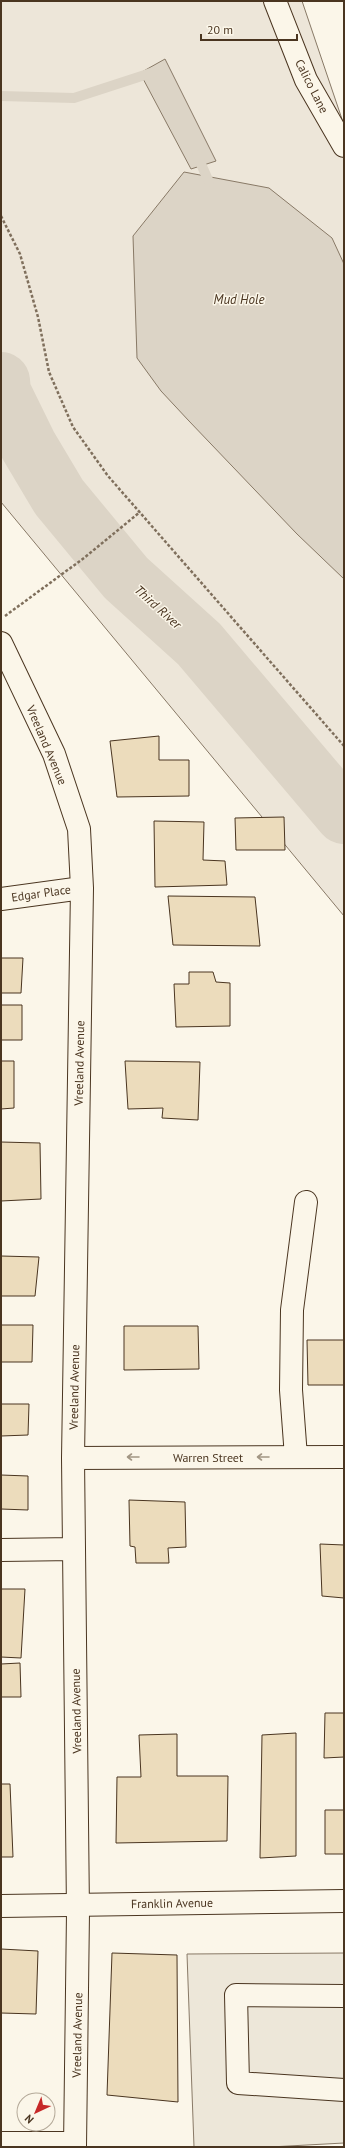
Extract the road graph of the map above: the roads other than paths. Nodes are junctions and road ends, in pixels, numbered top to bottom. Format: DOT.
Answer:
graph roads {
  1 [pos="274,1"];
  2 [pos="344,146"];
  3 [pos="1,643"];
  4 [pos="82,888"];
  5 [pos="1,899"];
  6 [pos="306,1202"];
  7 [pos="296,1457"];
  8 [pos="344,1457"];
  9 [pos="73,1458"];
  10 [pos="74,1549"];
  11 [pos="1,1550"];
  12 [pos="344,1901"];
  13 [pos="78,1904"];
  14 [pos="1,1906"];
  15 [pos="344,1996"];
  16 [pos="344,2090"];
  17 [pos="1,2143"];
  18 [pos="75,2145"];
  1 -- 2 [label="street, Calico Lane"];
  3 -- 4 [label="street, Vreeland Avenue"];
  4 -- 5 [label="street, Edgar Place"];
  4 -- 9 [label="street, Vreeland Avenue"];
  6 -- 7 [label="street"];
  7 -- 8 [label="street, Warren Street"];
  7 -- 9 [label="street, Warren Street, one-way"];
  9 -- 10 [label="street, Vreeland Avenue"];
  10 -- 11 [label="street"];
  10 -- 13 [label="street, Vreeland Avenue"];
  12 -- 13 [label="street, Franklin Avenue"];
  13 -- 14 [label="street, Franklin Avenue"];
  13 -- 18 [label="street, Vreeland Avenue"];
  15 -- 16 [label="street"];
  17 -- 18 [label="street"];
}
